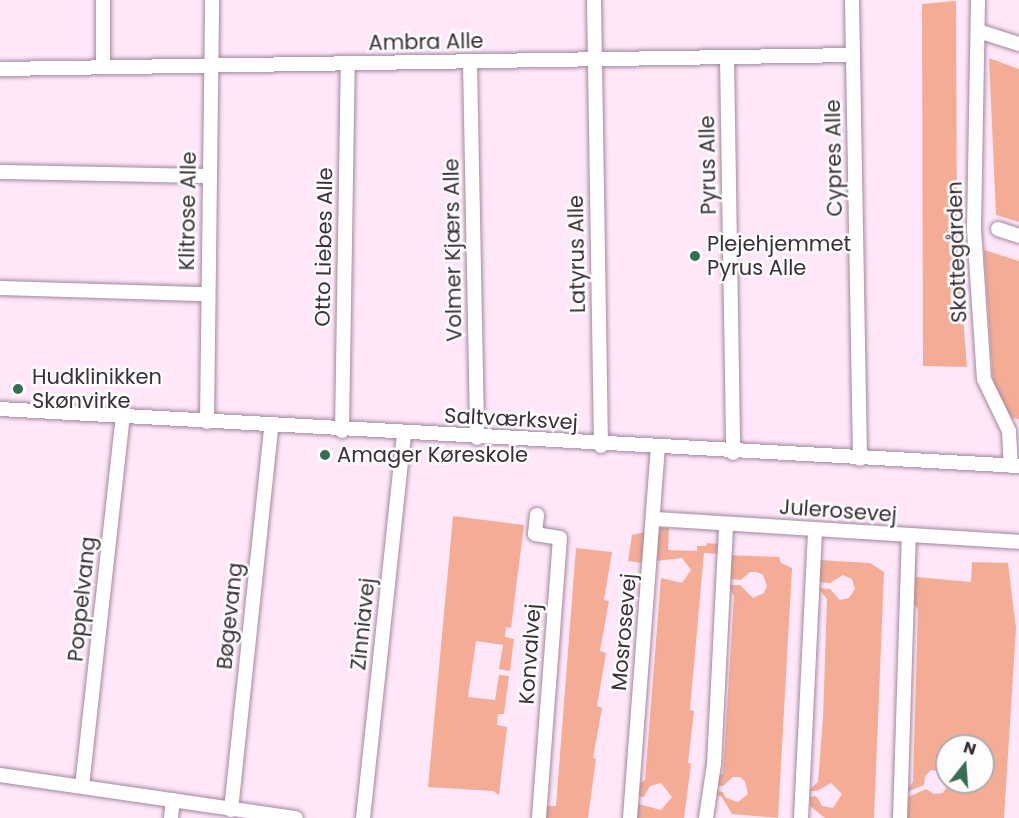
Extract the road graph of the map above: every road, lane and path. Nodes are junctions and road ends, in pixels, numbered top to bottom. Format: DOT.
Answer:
graph roads {
  1 [pos="104,0"];
  2 [pos="212,0"];
  3 [pos="594,0"];
  4 [pos="852,0"];
  5 [pos="978,0"];
  6 [pos="978,31"];
  7 [pos="1019,44"];
  8 [pos="853,55"];
  9 [pos="728,57"];
  10 [pos="595,61"];
  11 [pos="470,62"];
  12 [pos="348,64"];
  13 [pos="211,66"];
  14 [pos="103,67"];
  15 [pos="0,69"];
  16 [pos="0,172"];
  17 [pos="210,176"];
  18 [pos="998,229"];
  19 [pos="1019,236"];
  20 [pos="0,288"];
  21 [pos="208,294"];
  22 [pos="0,409"];
  23 [pos="123,417"];
  24 [pos="207,422"];
  25 [pos="271,427"];
  26 [pos="342,431"];
  27 [pos="404,434"];
  28 [pos="477,438"];
  29 [pos="602,446"];
  30 [pos="658,449"];
  31 [pos="733,453"];
  32 [pos="860,459"];
  33 [pos="1015,466"];
  34 [pos="537,515"];
  35 [pos="655,519"];
  36 [pos="726,524"];
  37 [pos="815,530"];
  38 [pos="909,537"];
  39 [pos="1019,542"];
  40 [pos="0,774"];
  41 [pos="82,786"];
  42 [pos="173,800"];
  43 [pos="231,810"];
  44 [pos="171,818"];
  45 [pos="296,818"];
  46 [pos="363,818"];
  47 [pos="538,818"];
  48 [pos="630,818"];
  49 [pos="706,818"];
  50 [pos="801,818"];
  51 [pos="900,818"];
  1 -- 14 [label="street"];
  2 -- 13 [label="street, Klitrose Alle"];
  3 -- 10 [label="street, Latyrus Alle"];
  4 -- 8 [label="street, Cypres Alle"];
  5 -- 6 [label="street, Skottegården"];
  6 -- 7 [label="street"];
  6 -- 33 [label="street, Skottegården"];
  8 -- 9 [label="street, Ambra Alle"];
  8 -- 32 [label="street, Cypres Alle"];
  9 -- 10 [label="street, Ambra Alle"];
  9 -- 31 [label="street, Pyrus Alle"];
  10 -- 11 [label="street, Ambra Alle"];
  10 -- 29 [label="street, Latyrus Alle"];
  11 -- 12 [label="street, Ambra Alle"];
  11 -- 28 [label="street, Volmer Kjærs Alle"];
  12 -- 13 [label="street, Ambra Alle"];
  12 -- 26 [label="street, Otto Liebes Alle"];
  13 -- 14 [label="street, Ambra Alle"];
  13 -- 17 [label="street, Klitrose Alle"];
  14 -- 15 [label="street, Ambra Alle"];
  16 -- 17 [label="street"];
  17 -- 21 [label="street, Klitrose Alle"];
  18 -- 19 [label="street, Skottegården"];
  20 -- 21 [label="street"];
  21 -- 24 [label="street, Klitrose Alle"];
  22 -- 23 [label="street, Saltværksvej"];
  23 -- 24 [label="street, Saltværksvej"];
  23 -- 41 [label="street, Poppelvang"];
  24 -- 25 [label="street, Saltværksvej"];
  25 -- 26 [label="street, Saltværksvej"];
  25 -- 43 [label="street, Bøgevang"];
  26 -- 27 [label="street, Saltværksvej"];
  27 -- 28 [label="street, Saltværksvej"];
  27 -- 46 [label="street, Zinniavej"];
  28 -- 29 [label="street, Saltværksvej"];
  29 -- 30 [label="street, Saltværksvej"];
  30 -- 31 [label="street, Saltværksvej"];
  30 -- 35 [label="street, Mosrosevej"];
  31 -- 32 [label="street, Saltværksvej"];
  32 -- 33 [label="street, Saltværksvej"];
  34 -- 47 [label="street, Konvalvej"];
  35 -- 36 [label="street, Julerosevej"];
  35 -- 48 [label="street, Mosrosevej"];
  36 -- 37 [label="street, Julerosevej"];
  36 -- 49 [label="street"];
  37 -- 38 [label="street, Julerosevej"];
  37 -- 50 [label="street"];
  38 -- 39 [label="street, Julerosevej"];
  38 -- 51 [label="street"];
  40 -- 41 [label="street"];
  41 -- 42 [label="street"];
  42 -- 43 [label="street"];
  42 -- 44 [label="street"];
  43 -- 45 [label="street"];
}
